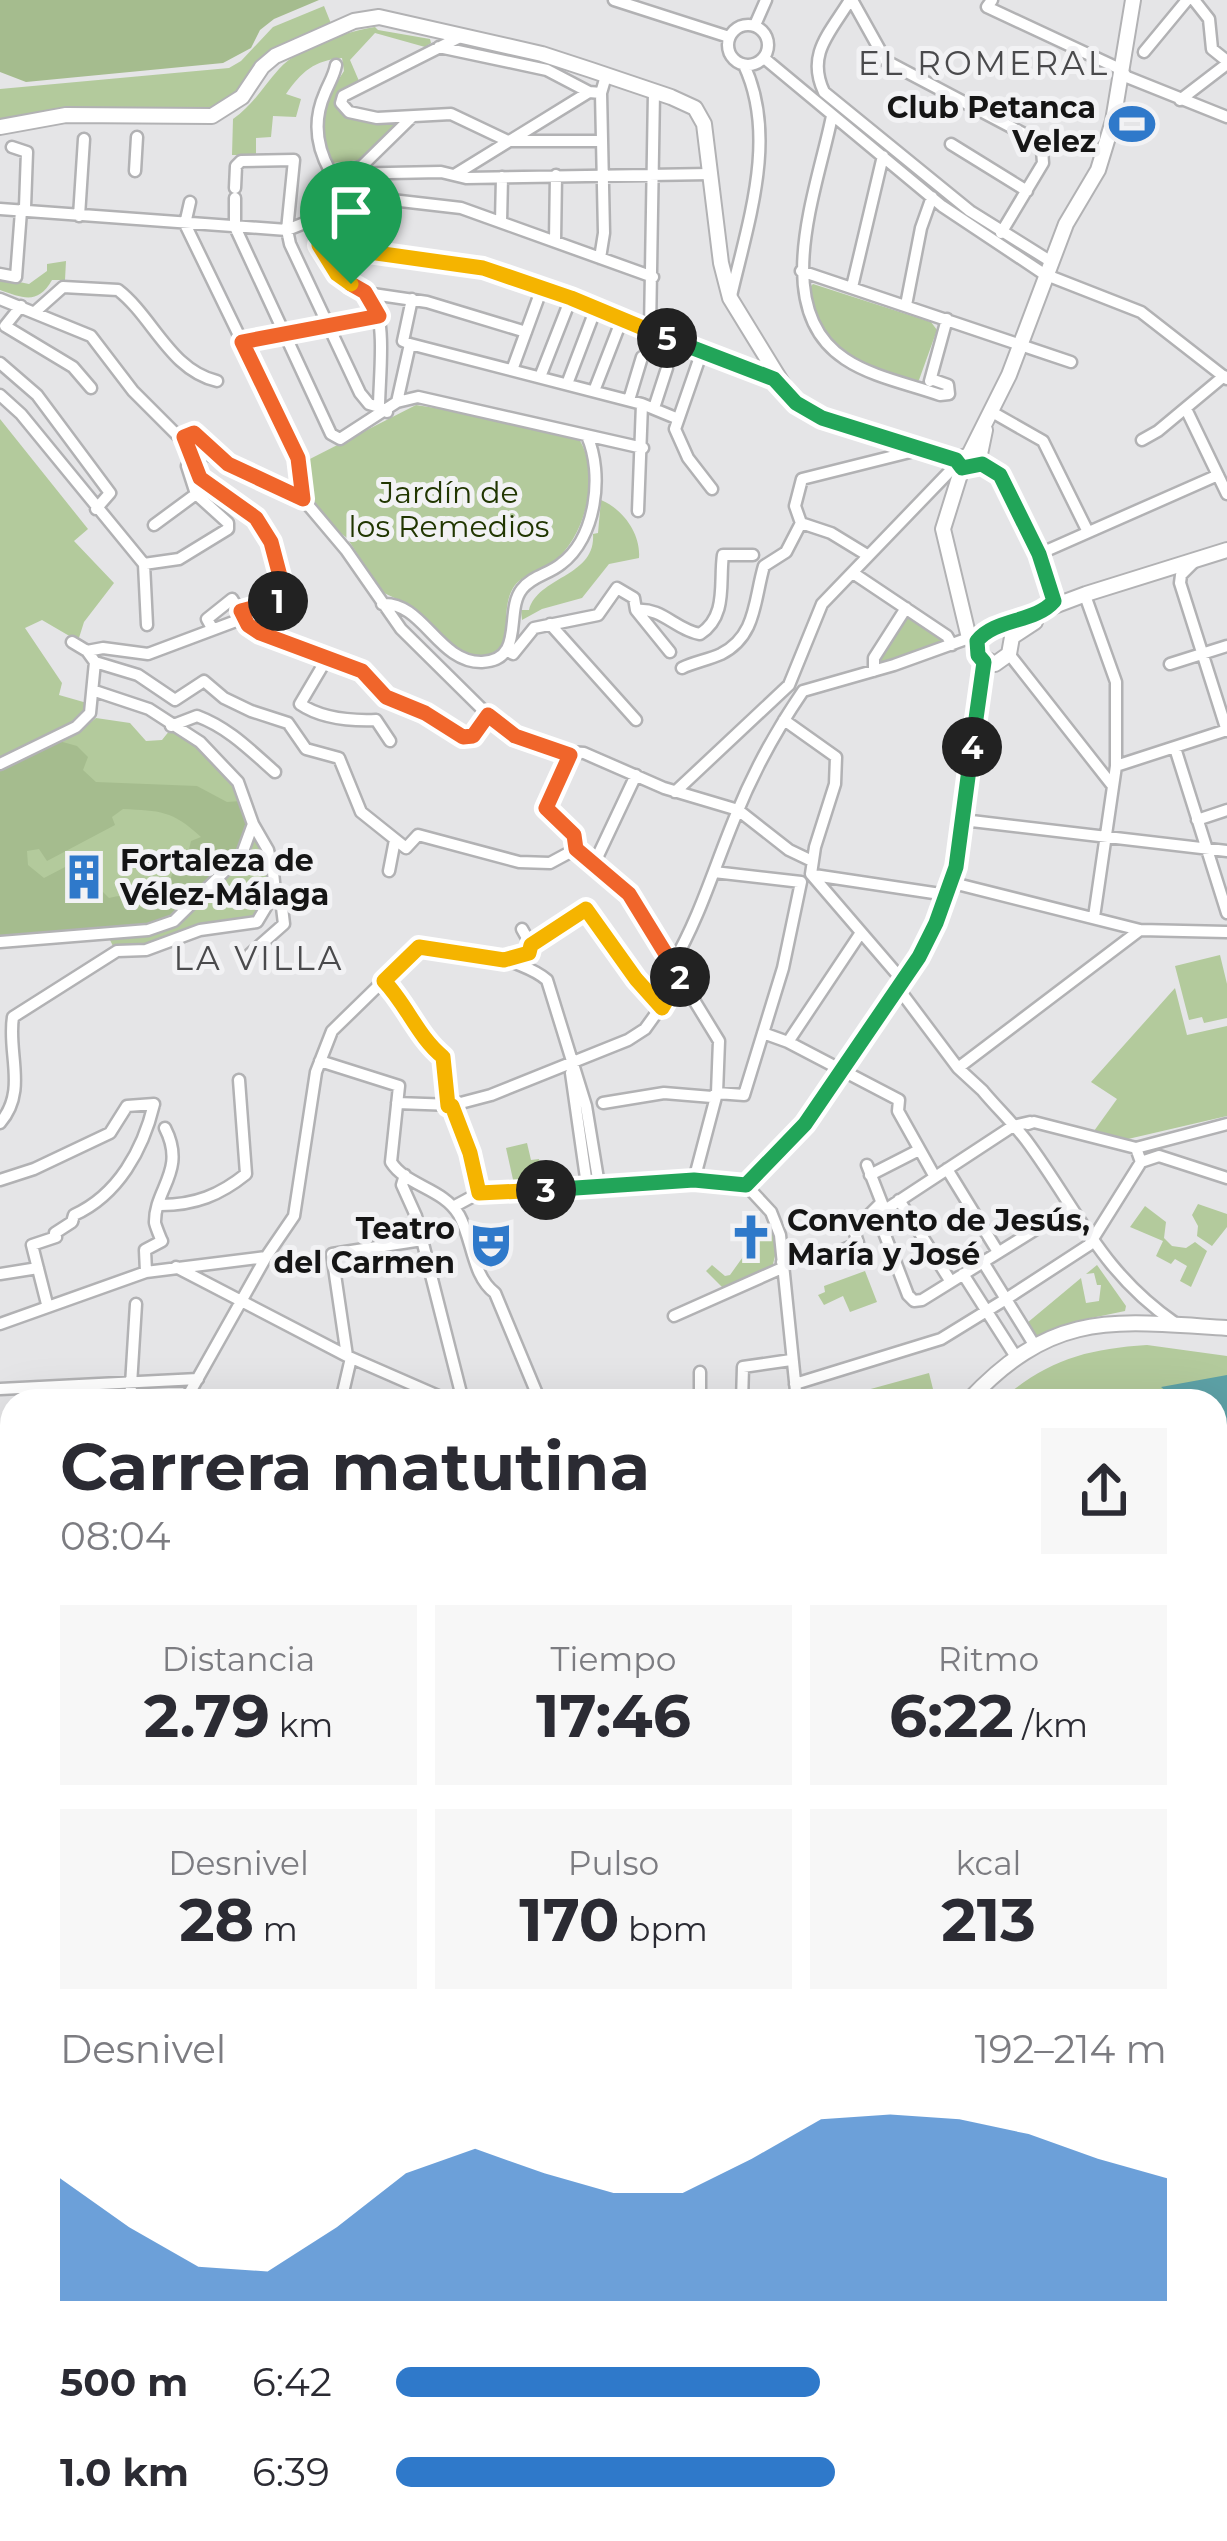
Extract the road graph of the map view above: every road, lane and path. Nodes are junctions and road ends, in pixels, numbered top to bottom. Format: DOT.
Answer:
graph roads {
  1 [pos="614,0"];
  2 [pos="766,0"];
  3 [pos="851,0"];
  4 [pos="992,0"];
  5 [pos="1133,0"];
  6 [pos="1190,0"];
  7 [pos="754,25"];
  8 [pos="460,37"];
  9 [pos="728,38"];
  10 [pos="440,47"];
  11 [pos="1144,52"];
  12 [pos="764,58"];
  13 [pos="1226,63"];
  14 [pos="336,65"];
  15 [pos="744,65"];
  16 [pos="1120,69"];
  17 [pos="606,76"];
  18 [pos="654,92"];
  19 [pos="595,93"];
  20 [pos="1180,100"];
  21 [pos="832,116"];
  22 [pos="412,117"];
  23 [pos="1227,117"];
  24 [pos="0,127"];
  25 [pos="137,137"];
  26 [pos="84,139"];
  27 [pos="508,141"];
  28 [pos="602,141"];
  29 [pos="951,144"];
  30 [pos="12,147"];
  31 [pos="883,156"];
  32 [pos="135,171"];
  33 [pos="338,174"];
  34 [pos="711,174"];
  35 [pos="603,175"];
  36 [pos="653,175"];
  37 [pos="461,176"];
  38 [pos="556,176"];
  39 [pos="502,177"];
  40 [pos="1027,190"];
  41 [pos="331,193"];
  42 [pos="932,197"];
  43 [pos="190,202"];
  44 [pos="461,208"];
  45 [pos="0,209"];
  46 [pos="20,211"];
  47 [pos="79,216"];
  48 [pos="317,218"];
  49 [pos="501,222"];
  50 [pos="184,224"];
  51 [pos="235,227"];
  52 [pos="287,230"];
  53 [pos="1000,236"];
  54 [pos="555,241"];
  55 [pos="319,245"];
  56 [pos="600,258"];
  57 [pos="1047,267"];
  58 [pos="801,271"];
  59 [pos="0,274"];
  60 [pos="653,277"];
  61 [pos="852,287"];
  62 [pos="542,288"];
  63 [pos="365,292"];
  64 [pos="0,298"];
  65 [pos="571,298"];
  66 [pos="730,298"];
  67 [pos="412,299"];
  68 [pos="906,305"];
  69 [pos="21,306"];
  70 [pos="596,308"];
  71 [pos="36,311"];
  72 [pos="379,316"];
  73 [pos="622,319"];
  74 [pos="947,319"];
  75 [pos="328,326"];
  76 [pos="650,330"];
  77 [pos="285,332"];
  78 [pos="526,332"];
  79 [pos="752,332"];
  80 [pos="242,342"];
  81 [pos="410,344"];
  82 [pos="1022,344"];
  83 [pos="701,354"];
  84 [pos="766,355"];
  85 [pos="642,357"];
  86 [pos="1071,362"];
  87 [pos="0,363"];
  88 [pos="667,368"];
  89 [pos="750,369"];
  90 [pos="512,370"];
  91 [pos="540,377"];
  92 [pos="1226,378"];
  93 [pos="217,381"];
  94 [pos="567,384"];
  95 [pos="784,386"];
  96 [pos="91,388"];
  97 [pos="594,391"];
  98 [pos="0,395"];
  99 [pos="397,402"];
  100 [pos="642,404"];
  101 [pos="383,409"];
  102 [pos="1186,410"];
  103 [pos="989,417"];
  104 [pos="676,418"];
  105 [pos="587,436"];
  106 [pos="189,439"];
  107 [pos="1142,440"];
  108 [pos="643,448"];
  109 [pos="919,450"];
  110 [pos="965,463"];
  111 [pos="1217,475"];
  112 [pos="712,489"];
  113 [pos="196,494"];
  114 [pos="1227,494"];
  115 [pos="303,499"];
  116 [pos="96,509"];
  117 [pos="638,512"];
  118 [pos="801,523"];
  119 [pos="154,525"];
  120 [pos="1088,532"];
  121 [pos="1227,550"];
  122 [pos="1039,554"];
  123 [pos="752,555"];
  124 [pos="866,555"];
  125 [pos="1192,563"];
  126 [pos="144,564"];
  127 [pos="853,573"];
  128 [pos="1121,585"];
  129 [pos="1087,601"];
  130 [pos="382,604"];
  131 [pos="906,608"];
  132 [pos="1047,609"];
  133 [pos="636,610"];
  134 [pos="243,615"];
  135 [pos="550,624"];
  136 [pos="147,625"];
  137 [pos="212,628"];
  138 [pos="710,628"];
  139 [pos="72,642"];
  140 [pos="974,643"];
  141 [pos="1227,646"];
  142 [pos="733,647"];
  143 [pos="1010,649"];
  144 [pos="506,650"];
  145 [pos="670,652"];
  146 [pos="1203,654"];
  147 [pos="91,656"];
  148 [pos="326,660"];
  149 [pos="1170,664"];
  150 [pos="682,668"];
  151 [pos="874,671"];
  152 [pos="789,686"];
  153 [pos="94,691"];
  154 [pos="803,691"];
  155 [pos="386,697"];
  156 [pos="775,700"];
  157 [pos="488,715"];
  158 [pos="786,717"];
  159 [pos="376,720"];
  160 [pos="636,720"];
  161 [pos="172,726"];
  162 [pos="1227,731"];
  163 [pos="390,741"];
  164 [pos="1174,748"];
  165 [pos="570,755"];
  166 [pos="0,764"];
  167 [pos="1116,766"];
  168 [pos="274,772"];
  169 [pos="636,776"];
  170 [pos="1112,785"];
  171 [pos="676,792"];
  172 [pos="738,810"];
  173 [pos="1227,810"];
  174 [pos="964,820"];
  175 [pos="1197,820"];
  176 [pos="253,824"];
  177 [pos="1106,835"];
  178 [pos="394,840"];
  179 [pos="1206,847"];
  180 [pos="576,849"];
  181 [pos="1227,850"];
  182 [pos="594,864"];
  183 [pos="389,872"];
  184 [pos="714,872"];
  185 [pos="808,872"];
  186 [pos="950,889"];
  187 [pos="275,892"];
  188 [pos="1227,913"];
  189 [pos="1094,917"];
  190 [pos="522,929"];
  191 [pos="1140,930"];
  192 [pos="860,934"];
  193 [pos="1226,934"];
  194 [pos="0,942"];
  195 [pos="531,945"];
  196 [pos="250,955"];
  197 [pos="504,960"];
  198 [pos="673,963"];
  199 [pos="681,979"];
  200 [pos="384,981"];
  201 [pos="900,984"];
  202 [pos="662,1008"];
  203 [pos="763,1033"];
  204 [pos="788,1042"];
  205 [pos="320,1061"];
  206 [pos="571,1064"];
  207 [pos="958,1068"];
  208 [pos="840,1070"];
  209 [pos="239,1080"];
  210 [pos="982,1090"];
  211 [pos="717,1094"];
  212 [pos="397,1102"];
  213 [pos="603,1102"];
  214 [pos="154,1104"];
  215 [pos="450,1106"];
  216 [pos="1032,1122"];
  217 [pos="0,1123"];
  218 [pos="1227,1124"];
  219 [pos="149,1125"];
  220 [pos="1013,1126"];
  221 [pos="165,1128"];
  222 [pos="1174,1138"];
  223 [pos="1025,1140"];
  224 [pos="1136,1148"];
  225 [pos="920,1150"];
  226 [pos="1176,1161"];
  227 [pos="1141,1162"];
  228 [pos="947,1169"];
  229 [pos="405,1175"];
  230 [pos="935,1177"];
  231 [pos="1227,1178"];
  232 [pos="0,1180"];
  233 [pos="694,1180"];
  234 [pos="593,1185"];
  235 [pos="746,1185"];
  236 [pos="479,1193"];
  237 [pos="899,1200"];
  238 [pos="161,1205"];
  239 [pos="883,1206"];
  240 [pos="453,1207"];
  241 [pos="1070,1208"];
  242 [pos="1090,1238"];
  243 [pos="422,1240"];
  244 [pos="998,1252"];
  245 [pos="266,1258"];
  246 [pos="983,1262"];
  247 [pos="782,1265"];
  248 [pos="176,1267"];
  249 [pos="38,1268"];
  250 [pos="146,1272"];
  251 [pos="0,1274"];
  252 [pos="964,1274"];
  253 [pos="951,1282"];
  254 [pos="1132,1293"];
  255 [pos="1006,1299"];
  256 [pos="241,1301"];
  257 [pos="47,1304"];
  258 [pos="136,1304"];
  259 [pos="986,1310"];
  260 [pos="674,1316"];
  261 [pos="1129,1321"];
  262 [pos="1175,1323"];
  263 [pos="0,1324"];
  264 [pos="1227,1328"];
  265 [pos="1035,1346"];
  266 [pos="349,1357"];
  267 [pos="1016,1357"];
  268 [pos="791,1360"];
  269 [pos="700,1372"];
  270 [pos="198,1379"];
  271 [pos="131,1383"];
  272 [pos="0,1389"];
  273 [pos="131,1389"];
  274 [pos="192,1389"];
  275 [pos="342,1389"];
  276 [pos="422,1389"];
  277 [pos="460,1389"];
  278 [pos="535,1389"];
  279 [pos="700,1389"];
  280 [pos="742,1389"];
  281 [pos="795,1389"];
  282 [pos="809,1389"];
  283 [pos="981,1389"];
  1 -- 9 [label="street"];
  2 -- 7 [label="street"];
  3 -- 40 [label="street"];
  3 -- 53 [label="street"];
  4 -- 16 [label="street"];
  5 -- 16 [label="street"];
  6 -- 11 [label="street"];
  6 -- 13 [label="street"];
  7 -- 9 [label="street"];
  7 -- 12 [label="street"];
  8 -- 10 [label="street"];
  8 -- 17 [label="street"];
  8 -- 24 [label="street"];
  9 -- 15 [label="street"];
  10 -- 19 [label="street"];
  10 -- 22 [label="street"];
  12 -- 15 [label="street"];
  12 -- 21 [label="street"];
  13 -- 20 [label="street"];
  14 -- 33 [label="street"];
  15 -- 66 [label="street"];
  16 -- 20 [label="street"];
  16 -- 57 [label="street"];
  17 -- 18 [label="street"];
  17 -- 19 [label="street"];
  18 -- 34 [label="street"];
  18 -- 36 [label="street"];
  19 -- 27 [label="street"];
  19 -- 28 [label="street"];
  20 -- 23 [label="street"];
  21 -- 31 [label="street"];
  21 -- 58 [label="street"];
  22 -- 27 [label="street"];
  22 -- 33 [label="street"];
  25 -- 32 [label="street"];
  26 -- 47 [label="street"];
  27 -- 28 [label="street"];
  27 -- 37 [label="street"];
  28 -- 35 [label="street"];
  29 -- 40 [label="street"];
  30 -- 46 [label="street"];
  31 -- 42 [label="street"];
  31 -- 61 [label="street"];
  33 -- 37 [label="street"];
  33 -- 41 [label="street"];
  34 -- 36 [label="street"];
  34 -- 66 [label="street"];
  35 -- 36 [label="street"];
  35 -- 38 [label="street"];
  35 -- 56 [label="street"];
  36 -- 60 [label="street"];
  37 -- 39 [label="street"];
  37 -- 44 [label="street"];
  38 -- 39 [label="street"];
  38 -- 54 [label="street"];
  39 -- 49 [label="street"];
  40 -- 53 [label="street"];
  41 -- 44 [label="street"];
  41 -- 48 [label="street"];
  42 -- 53 [label="street"];
  42 -- 68 [label="street"];
  43 -- 50 [label="street"];
  44 -- 49 [label="street"];
  45 -- 46 [label="street"];
  46 -- 47 [label="street"];
  46 -- 59 [label="street"];
  47 -- 50 [label="street"];
  48 -- 52 [label="street"];
  48 -- 55 [label="street"];
  49 -- 54 [label="street"];
  50 -- 51 [label="street"];
  50 -- 80 [label="street"];
  51 -- 52 [label="street"];
  51 -- 52 [label="street"];
  51 -- 77 [label="street"];
  52 -- 75 [label="street"];
  53 -- 57 [label="street"];
  54 -- 56 [label="street"];
  55 -- 62 [label="street"];
  55 -- 63 [label="street"];
  56 -- 60 [label="street"];
  57 -- 82 [label="street"];
  57 -- 92 [label="street"];
  58 -- 61 [label="street"];
  58 -- 74 [label="street"];
  60 -- 76 [label="street"];
  61 -- 68 [label="street"];
  62 -- 65 [label="street"];
  62 -- 78 [label="street"];
  63 -- 67 [label="street"];
  63 -- 72 [label="street"];
  64 -- 69 [label="street"];
  65 -- 70 [label="street"];
  65 -- 91 [label="street"];
  66 -- 79 [label="street"];
  67 -- 78 [label="street"];
  67 -- 81 [label="street"];
  68 -- 74 [label="street"];
  69 -- 71 [label="street"];
  69 -- 96 [label="street"];
  70 -- 73 [label="street"];
  70 -- 94 [label="street"];
  71 -- 93 [label="street"];
  71 -- 106 [label="street"];
  72 -- 75 [label="street"];
  72 -- 101 [label="street"];
  73 -- 76 [label="street"];
  73 -- 97 [label="street"];
  74 -- 82 [label="street"];
  75 -- 77 [label="street"];
  75 -- 101 [label="street"];
  76 -- 83 [label="street"];
  77 -- 80 [label="street"];
  77 -- 101 [label="street"];
  78 -- 90 [label="street"];
  79 -- 84 [label="street"];
  79 -- 89 [label="street"];
  80 -- 115 [label="street"];
  81 -- 90 [label="street"];
  81 -- 99 [label="street"];
  82 -- 86 [label="street"];
  82 -- 103 [label="street"];
  83 -- 89 [label="street"];
  83 -- 104 [label="street"];
  84 -- 89 [label="street"];
  84 -- 95 [label="street"];
  85 -- 100 [label="street"];
  87 -- 116 [label="street"];
  88 -- 100 [label="street"];
  89 -- 95 [label="street"];
  90 -- 91 [label="street"];
  91 -- 94 [label="street"];
  92 -- 102 [label="street"];
  94 -- 97 [label="street"];
  95 -- 109 [label="street"];
  97 -- 100 [label="street"];
  98 -- 116 [label="street"];
  99 -- 101 [label="street"];
  99 -- 105 [label="street"];
  100 -- 104 [label="street"];
  100 -- 108 [label="street"];
  102 -- 107 [label="street"];
  102 -- 111 [label="street"];
  103 -- 110 [label="street"];
  103 -- 110 [label="street"];
  103 -- 120 [label="street"];
  104 -- 112 [label="street"];
  105 -- 108 [label="street"];
  105 -- 144 [label="street"];
  106 -- 113 [label="street"];
  106 -- 115 [label="street"];
  106 -- 134 [label="street"];
  108 -- 117 [label="street"];
  109 -- 110 [label="street"];
  109 -- 118 [label="street"];
  110 -- 122 [label="street"];
  110 -- 124 [label="street"];
  110 -- 140 [label="street"];
  111 -- 114 [label="street"];
  111 -- 120 [label="street"];
  113 -- 119 [label="street"];
  113 -- 126 [label="street"];
  115 -- 130 [label="street"];
  116 -- 126 [label="street"];
  118 -- 124 [label="street"];
  118 -- 142 [label="street"];
  120 -- 122 [label="street"];
  121 -- 125 [label="street"];
  122 -- 132 [label="street"];
  123 -- 138 [label="street"];
  124 -- 127 [label="street"];
  125 -- 128 [label="street"];
  125 -- 146 [label="street"];
  126 -- 136 [label="street"];
  127 -- 131 [label="street"];
  127 -- 152 [label="street"];
  128 -- 129 [label="street"];
  128 -- 132 [label="street"];
  129 -- 143 [label="street"];
  129 -- 167 [label="street"];
  130 -- 144 [label="street"];
  130 -- 157 [label="street"];
  131 -- 140 [label="street"];
  131 -- 151 [label="street"];
  132 -- 140 [label="street"];
  133 -- 135 [label="street"];
  133 -- 138 [label="street"];
  133 -- 145 [label="street"];
  134 -- 137 [label="street"];
  134 -- 137 [label="street"];
  134 -- 148 [label="street"];
  135 -- 144 [label="street"];
  135 -- 160 [label="street"];
  137 -- 147 [label="street"];
  138 -- 142 [label="street"];
  139 -- 147 [label="street"];
  140 -- 143 [label="street"];
  140 -- 143 [label="street"];
  140 -- 151 [label="street"];
  140 -- 174 [label="street"];
  141 -- 146 [label="street"];
  142 -- 150 [label="street"];
  143 -- 170 [label="street"];
  146 -- 149 [label="street"];
  146 -- 162 [label="street"];
  147 -- 153 [label="street"];
  147 -- 178 [label="street"];
  148 -- 155 [label="street"];
  148 -- 159 [label="street"];
  151 -- 154 [label="street"];
  152 -- 154 [label="street"];
  152 -- 156 [label="street"];
  153 -- 161 [label="street"];
  153 -- 166 [label="street"];
  154 -- 158 [label="street"];
  155 -- 157 [label="street"];
  155 -- 159 [label="street"];
  156 -- 158 [label="street"];
  156 -- 171 [label="street"];
  157 -- 165 [label="street"];
  158 -- 172 [label="street"];
  158 -- 185 [label="street"];
  159 -- 163 [label="street"];
  161 -- 168 [label="street"];
  161 -- 176 [label="street"];
  162 -- 164 [label="street"];
  164 -- 167 [label="street"];
  164 -- 175 [label="street"];
  165 -- 169 [label="street"];
  165 -- 180 [label="street"];
  167 -- 170 [label="street"];
  169 -- 171 [label="street"];
  169 -- 182 [label="street"];
  170 -- 177 [label="street"];
  171 -- 172 [label="street"];
  172 -- 184 [label="street"];
  172 -- 185 [label="street"];
  173 -- 175 [label="street"];
  174 -- 177 [label="street"];
  174 -- 186 [label="street"];
  175 -- 179 [label="street"];
  176 -- 187 [label="street"];
  176 -- 194 [label="street"];
  177 -- 179 [label="street"];
  177 -- 189 [label="street"];
  178 -- 180 [label="street"];
  178 -- 183 [label="street"];
  179 -- 181 [label="street"];
  179 -- 188 [label="street"];
  180 -- 182 [label="street"];
  182 -- 198 [label="street"];
  184 -- 185 [label="street"];
  184 -- 198 [label="street"];
  185 -- 186 [label="street"];
  185 -- 192 [label="street"];
  185 -- 203 [label="street"];
  186 -- 189 [label="street"];
  186 -- 201 [label="street"];
  187 -- 196 [label="street"];
  187 -- 217 [label="street"];
  189 -- 191 [label="street"];
  190 -- 195 [label="street"];
  191 -- 193 [label="street"];
  191 -- 207 [label="street"];
  192 -- 201 [label="street"];
  192 -- 204 [label="street"];
  195 -- 197 [label="street"];
  195 -- 202 [label="street"];
  197 -- 200 [label="street"];
  197 -- 206 [label="street"];
  198 -- 199 [label="street"];
  199 -- 202 [label="street"];
  199 -- 211 [label="street"];
  200 -- 205 [label="street"];
  200 -- 215 [label="street"];
  201 -- 207 [label="street"];
  201 -- 208 [label="street"];
  202 -- 206 [label="street"];
  203 -- 204 [label="street"];
  203 -- 211 [label="street"];
  204 -- 208 [label="street"];
  205 -- 212 [label="street"];
  205 -- 245 [label="street"];
  206 -- 215 [label="street"];
  206 -- 234 [label="street"];
  207 -- 210 [label="street"];
  208 -- 225 [label="street"];
  208 -- 235 [label="street"];
  209 -- 238 [label="street"];
  210 -- 216 [label="street"];
  210 -- 220 [label="street"];
  211 -- 213 [label="street"];
  211 -- 233 [label="street"];
  212 -- 215 [label="street"];
  212 -- 229 [label="street"];
  214 -- 219 [label="street"];
  214 -- 221 [label="street"];
  214 -- 232 [label="street"];
  215 -- 236 [label="street"];
  216 -- 220 [label="street"];
  216 -- 223 [label="street"];
  216 -- 224 [label="street"];
  218 -- 222 [label="street"];
  219 -- 221 [label="street"];
  219 -- 249 [label="street"];
  220 -- 223 [label="street"];
  220 -- 228 [label="street"];
  221 -- 238 [label="street"];
  222 -- 224 [label="street"];
  222 -- 226 [label="street"];
  223 -- 241 [label="street"];
  224 -- 227 [label="street"];
  225 -- 230 [label="street"];
  225 -- 239 [label="street"];
  226 -- 227 [label="street"];
  226 -- 231 [label="street"];
  227 -- 242 [label="street"];
  228 -- 230 [label="street"];
  228 -- 244 [label="street"];
  229 -- 240 [label="street"];
  229 -- 243 [label="street"];
  230 -- 237 [label="street"];
  233 -- 234 [label="street"];
  233 -- 235 [label="street"];
  234 -- 236 [label="street"];
  235 -- 247 [label="street"];
  236 -- 240 [label="street"];
  237 -- 239 [label="street"];
  237 -- 253 [label="street"];
  238 -- 250 [label="street"];
  239 -- 247 [label="street"];
  239 -- 253 [label="street"];
  240 -- 278 [label="street"];
  241 -- 242 [label="street"];
  241 -- 244 [label="street"];
  242 -- 254 [label="street"];
  242 -- 255 [label="street"];
  243 -- 266 [label="street"];
  243 -- 277 [label="street"];
  244 -- 246 [label="street"];
  245 -- 248 [label="street"];
  245 -- 256 [label="street"];
  246 -- 252 [label="street"];
  246 -- 255 [label="street"];
  247 -- 260 [label="street"];
  247 -- 268 [label="street"];
  248 -- 250 [label="street"];
  248 -- 256 [label="street"];
  249 -- 251 [label="street"];
  249 -- 257 [label="street"];
  250 -- 257 [label="street"];
  252 -- 253 [label="street"];
  252 -- 259 [label="street"];
  254 -- 261 [label="street"];
  254 -- 262 [label="street"];
  255 -- 259 [label="street"];
  255 -- 265 [label="street"];
  256 -- 266 [label="street"];
  256 -- 270 [label="street"];
  257 -- 263 [label="street"];
  258 -- 271 [label="street"];
  259 -- 267 [label="street"];
  259 -- 282 [label="street"];
  261 -- 262 [label="street"];
  261 -- 265 [label="street"];
  262 -- 264 [label="street"];
  265 -- 267 [label="street"];
  266 -- 275 [label="street"];
  266 -- 276 [label="street"];
  267 -- 283 [label="street"];
  268 -- 280 [label="street"];
  268 -- 281 [label="street"];
  269 -- 279 [label="street"];
  270 -- 271 [label="street"];
  270 -- 274 [label="street"];
  271 -- 272 [label="street"];
  271 -- 273 [label="street"];
}
